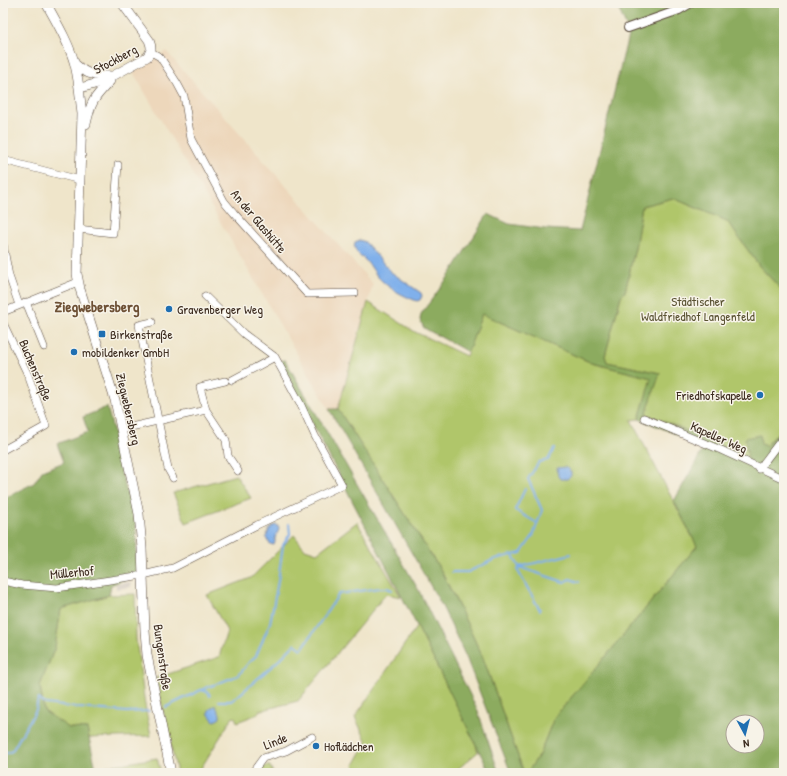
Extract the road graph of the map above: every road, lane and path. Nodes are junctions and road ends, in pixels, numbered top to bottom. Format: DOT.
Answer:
graph roads {
  1 [pos="46,3"];
  2 [pos="122,3"];
  3 [pos="691,3"];
  4 [pos="628,28"];
  5 [pos="149,55"];
  6 [pos="75,64"];
  7 [pos="114,76"];
  8 [pos="80,88"];
  9 [pos="81,142"];
  10 [pos="3,160"];
  11 [pos="118,165"];
  12 [pos="80,180"];
  13 [pos="78,229"];
  14 [pos="3,244"];
  15 [pos="78,282"];
  16 [pos="355,294"];
  17 [pos="205,296"];
  18 [pos="23,304"];
  19 [pos="3,312"];
  20 [pos="152,322"];
  21 [pos="3,323"];
  22 [pos="44,347"];
  23 [pos="275,357"];
  24 [pos="206,410"];
  25 [pos="644,418"];
  26 [pos="158,421"];
  27 [pos="122,429"];
  28 [pos="784,436"];
  29 [pos="3,450"];
  30 [pos="759,469"];
  31 [pos="238,471"];
  32 [pos="173,478"];
  33 [pos="784,480"];
  34 [pos="143,575"];
  35 [pos="3,581"];
  36 [pos="312,737"];
  37 [pos="171,773"];
  38 [pos="252,773"];
  1 -- 6 [label="main road, Ziegwebersberg"];
  2 -- 5 [label="main road, Stockberg"];
  3 -- 4 [label="street"];
  5 -- 7 [label="main road, Stockberg"];
  5 -- 16 [label="street, An der Glashütte"];
  6 -- 7 [label="main road"];
  6 -- 8 [label="main road, Ziegwebersberg"];
  7 -- 8 [label="main road, Stockberg"];
  7 -- 9 [label="main road"];
  8 -- 9 [label="main road, Ziegwebersberg"];
  9 -- 12 [label="main road, Ziegwebersberg"];
  10 -- 12 [label="street"];
  11 -- 13 [label="street"];
  12 -- 13 [label="main road, Ziegwebersberg"];
  13 -- 15 [label="main road, Ziegwebersberg"];
  14 -- 18 [label="street"];
  15 -- 18 [label="street"];
  15 -- 27 [label="main road, Ziegwebersberg"];
  17 -- 23 [label="street"];
  18 -- 19 [label="street"];
  18 -- 22 [label="street"];
  20 -- 26 [label="street"];
  21 -- 29 [label="street, Buchenstraße"];
  23 -- 24 [label="street"];
  23 -- 34 [label="street"];
  24 -- 26 [label="street"];
  24 -- 31 [label="street"];
  25 -- 30 [label="street, Kapeller Weg"];
  26 -- 27 [label="street"];
  26 -- 32 [label="street"];
  27 -- 34 [label="main road, Ziegwebersberg"];
  28 -- 30 [label="street"];
  30 -- 33 [label="street, Kapeller Weg"];
  34 -- 35 [label="street, Müllerhof"];
  34 -- 37 [label="main road, Bungenstraße"];
  36 -- 38 [label="street, Linde"];
}
